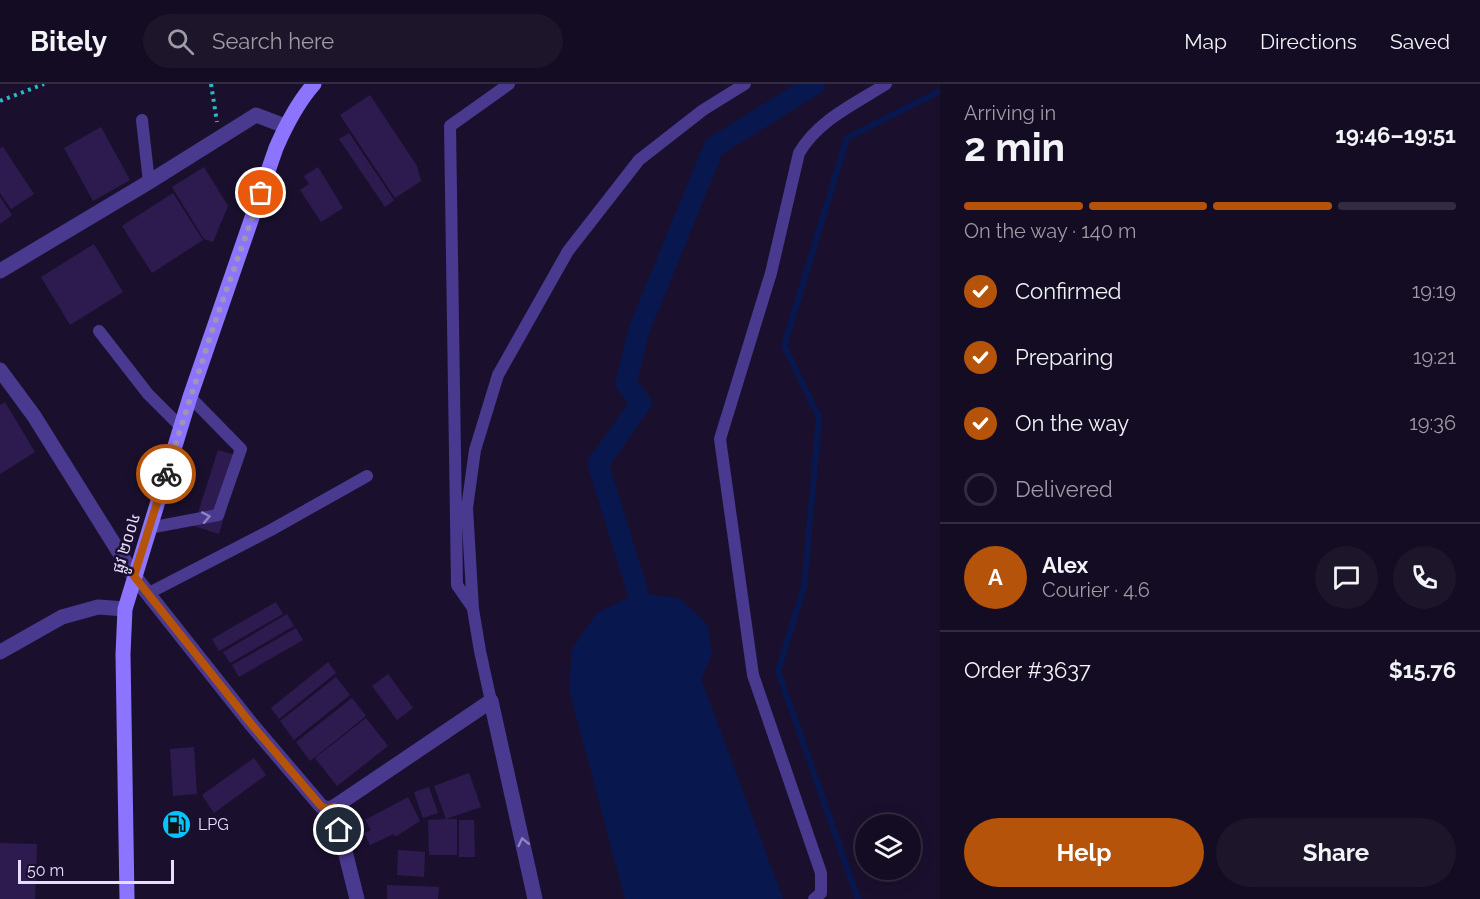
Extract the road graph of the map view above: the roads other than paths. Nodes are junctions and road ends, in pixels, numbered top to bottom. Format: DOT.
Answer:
graph roads {
  1 [pos="314,84"];
  2 [pos="509,84"];
  3 [pos="745,84"];
  4 [pos="886,84"];
  5 [pos="142,120"];
  6 [pos="285,126"];
  7 [pos="149,182"];
  8 [pos="0,271"];
  9 [pos="99,331"];
  10 [pos="0,370"];
  11 [pos="190,397"];
  12 [pos="181,427"];
  13 [pos="456,462"];
  14 [pos="471,469"];
  15 [pos="367,476"];
  16 [pos="149,528"];
  17 [pos="134,576"];
  18 [pos="147,594"];
  19 [pos="125,609"];
  20 [pos="473,609"];
  21 [pos="0,652"];
  22 [pos="491,701"];
  23 [pos="334,807"];
  24 [pos="127,899"];
  25 [pos="357,899"];
  26 [pos="535,899"];
  27 [pos="814,899"];
  1 -- 6 [label="main road, ផ្លូវ ២០០៤"];
  2 -- 13 [label="lane"];
  3 -- 14 [label="lane"];
  4 -- 27 [label="lane"];
  5 -- 7 [label="lane"];
  6 -- 7 [label="street"];
  6 -- 11 [label="main road, ផ្លូវ ២០០៤"];
  7 -- 8 [label="street"];
  9 -- 12 [label="lane"];
  10 -- 17 [label="street"];
  11 -- 12 [label="main road, ផ្លូវ ២០០៤"];
  16 -- 11 [label="lane, one-way"];
  12 -- 16 [label="main road, ផ្លូវ ២០០៤"];
  13 -- 14 [label="lane"];
  13 -- 20 [label="lane"];
  14 -- 20 [label="lane"];
  15 -- 18 [label="lane"];
  16 -- 17 [label="main road, ផ្លូវ ២០០៤"];
  17 -- 18 [label="street"];
  17 -- 19 [label="main road, ផ្លូវ ២០០៤"];
  18 -- 23 [label="street"];
  19 -- 21 [label="street"];
  19 -- 24 [label="main road, ផ្លូវ ២០០៤"];
  20 -- 22 [label="lane"];
  22 -- 23 [label="street"];
  26 -- 22 [label="street, one-way"];
  23 -- 25 [label="street"];
}
